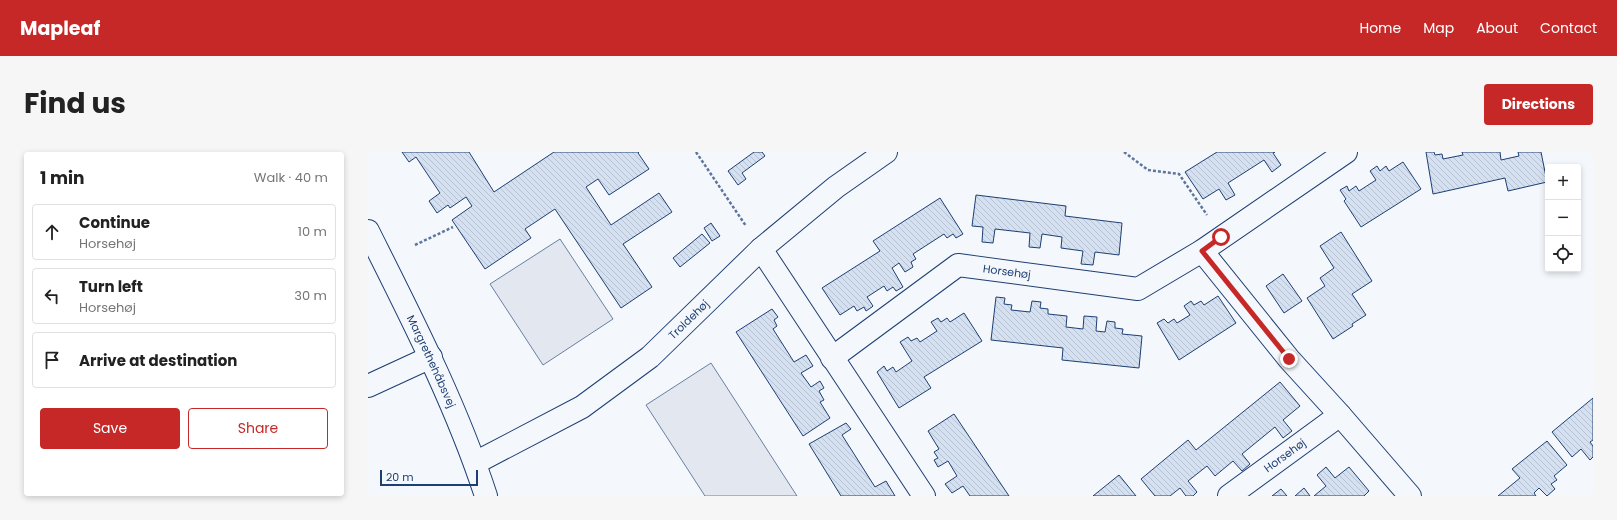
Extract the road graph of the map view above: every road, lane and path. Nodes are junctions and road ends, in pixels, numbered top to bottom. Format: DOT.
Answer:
graph roads {
  1 [pos="696,152"];
  2 [pos="886,152"];
  3 [pos="1124,152"];
  4 [pos="1346,152"];
  5 [pos="453,227"];
  6 [pos="368,231"];
  7 [pos="1221,237"];
  8 [pos="415,245"];
  9 [pos="761,249"];
  10 [pos="1202,251"];
  11 [pos="431,357"];
  12 [pos="832,358"];
  13 [pos="368,386"];
  14 [pos="1340,415"];
  15 [pos="475,464"];
  16 [pos="486,496"];
  17 [pos="924,496"];
  18 [pos="1229,496"];
  19 [pos="1410,496"];
  1 -- 9 [label="path"];
  2 -- 9 [label="street, Troldehøj"];
  3 -- 7 [label="path"];
  4 -- 7 [label="street, Horsehøj"];
  5 -- 8 [label="path"];
  6 -- 11 [label="street, Margrethehåbsvej"];
  7 -- 10 [label="street, Horsehøj"];
  9 -- 12 [label="street"];
  9 -- 15 [label="street, Troldehøj"];
  10 -- 12 [label="street, Horsehøj"];
  10 -- 14 [label="street"];
  11 -- 13 [label="street"];
  11 -- 15 [label="street, Margrethehåbsvej"];
  12 -- 17 [label="street"];
  14 -- 18 [label="street, Horsehøj"];
  14 -- 19 [label="street"];
  15 -- 16 [label="street, Margrethehåbsvej"];
}
